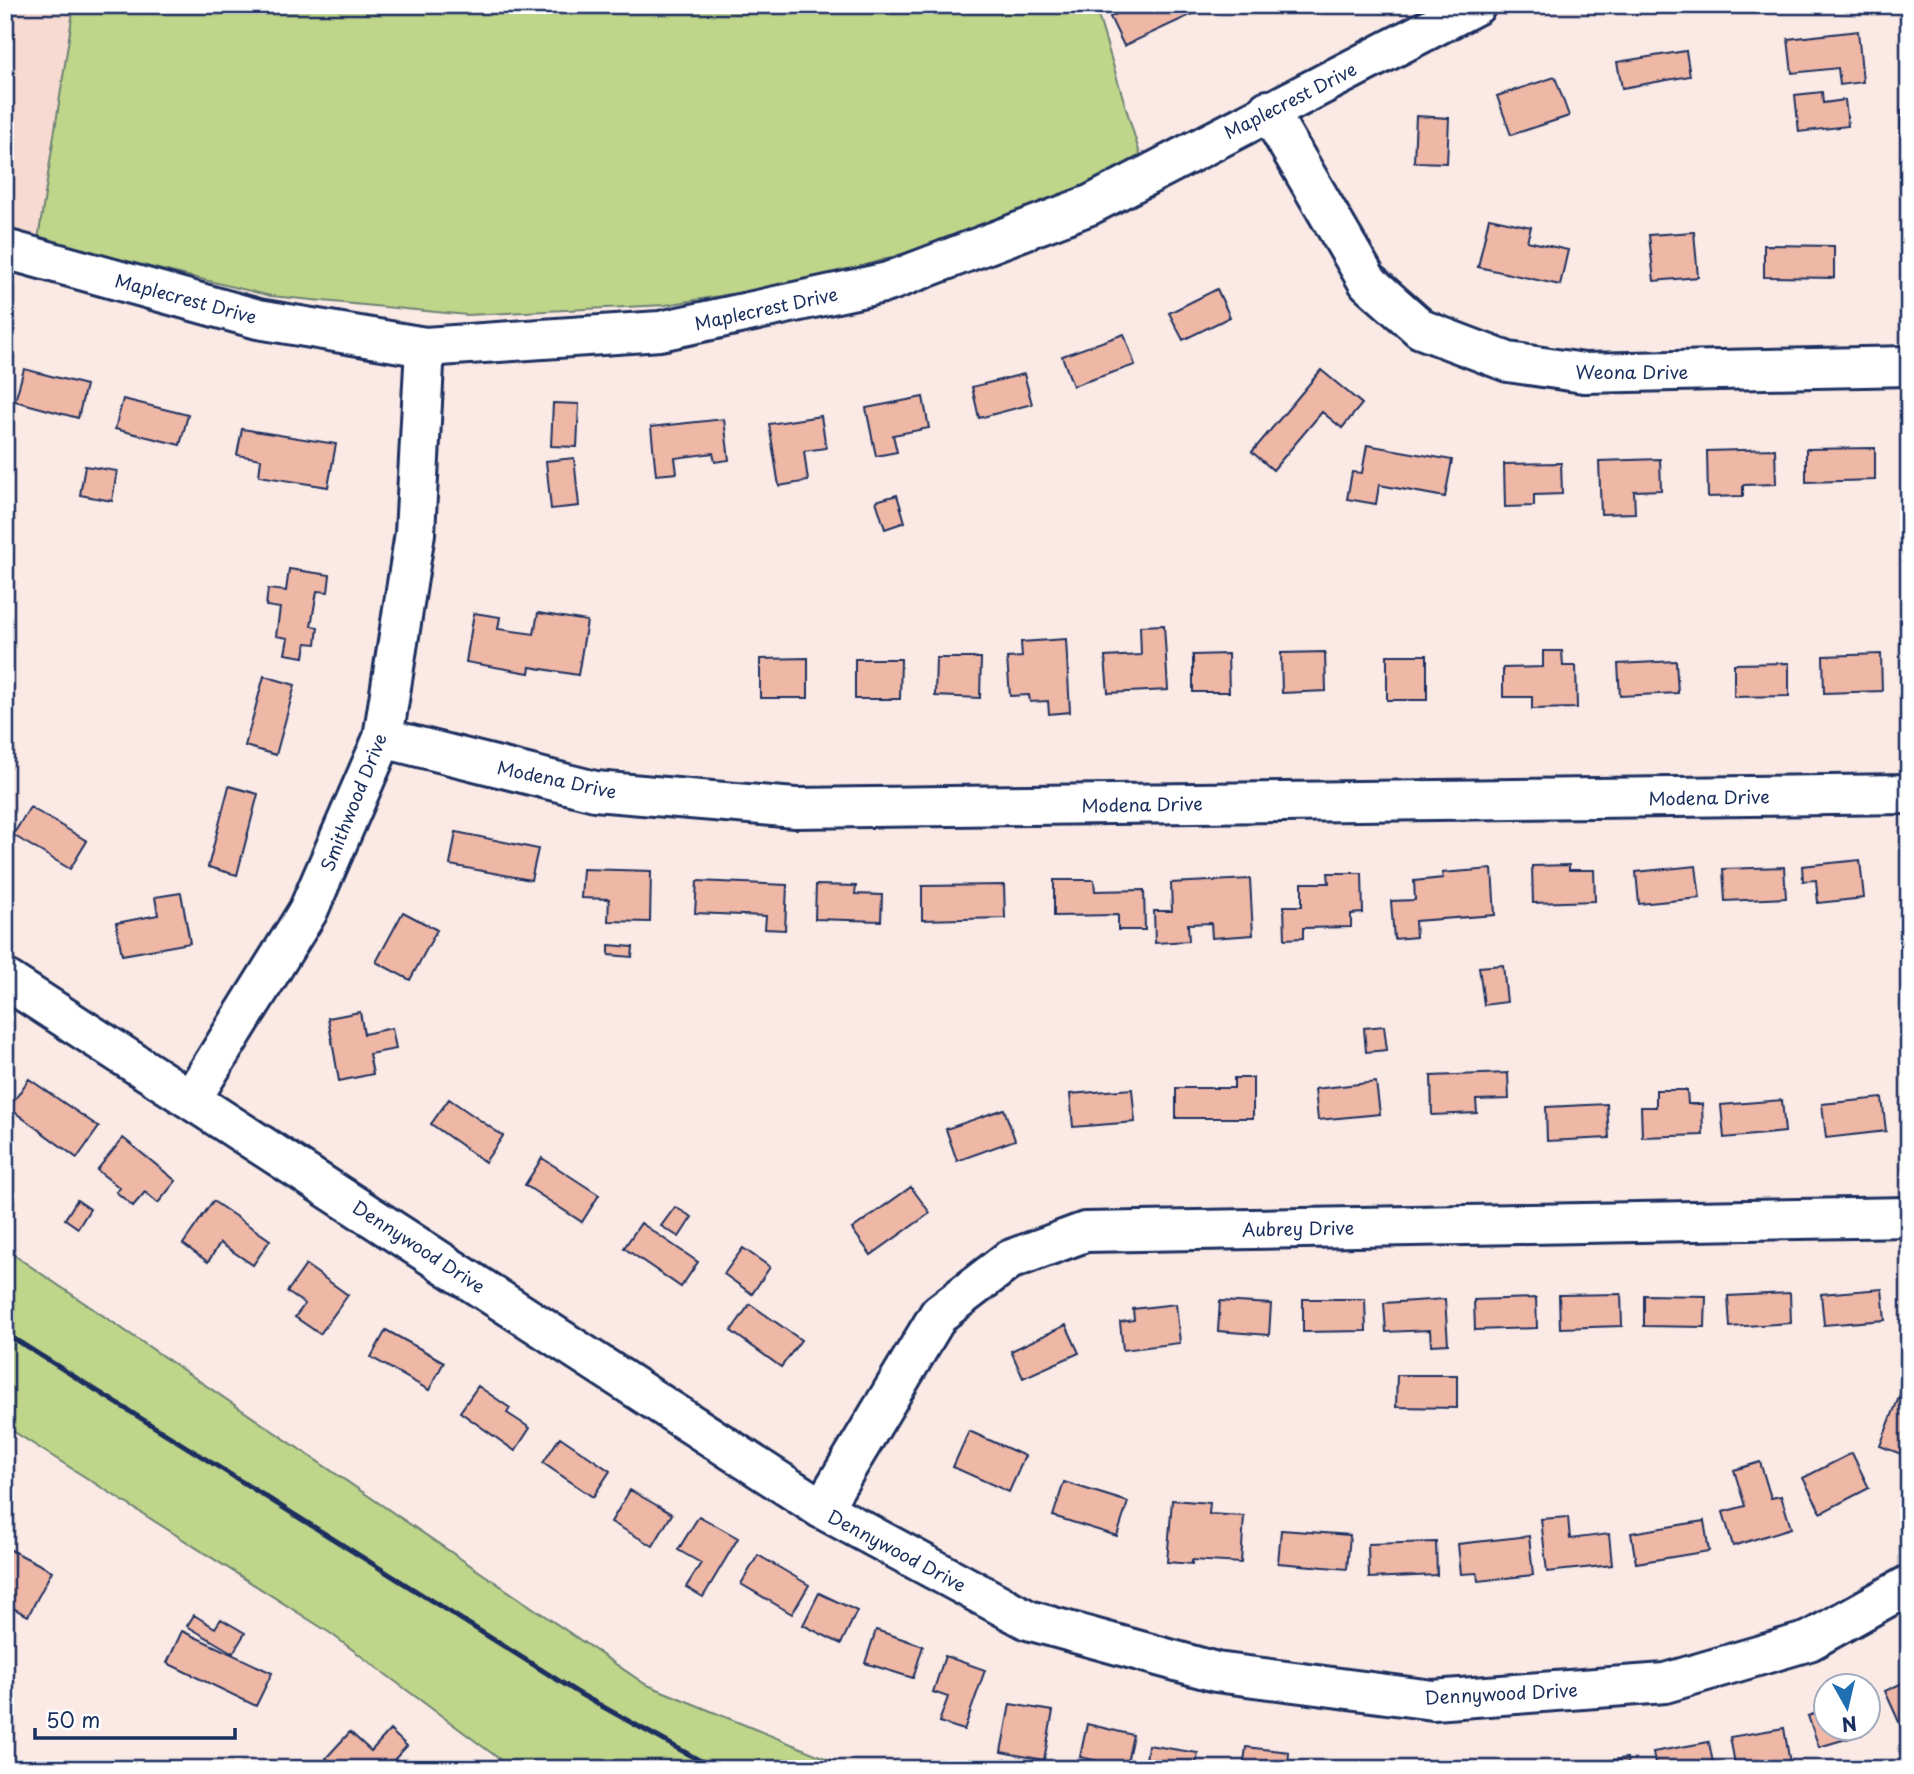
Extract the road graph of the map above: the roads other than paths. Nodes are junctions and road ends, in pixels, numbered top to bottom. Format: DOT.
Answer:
graph roads {
  1 [pos="1476,5"];
  2 [pos="1268,110"];
  3 [pos="5,248"];
  4 [pos="425,347"];
  5 [pos="1909,366"];
  6 [pos="383,738"];
  7 [pos="1909,794"];
  8 [pos="5,979"];
  9 [pos="192,1098"];
  10 [pos="1909,1217"];
  11 [pos="822,1509"];
  12 [pos="1909,1585"];
  1 -- 2 [label="street, Maplecrest Drive"];
  2 -- 4 [label="street, Maplecrest Drive"];
  2 -- 5 [label="street, Weona Drive"];
  3 -- 4 [label="street, Maplecrest Drive"];
  4 -- 6 [label="street, Smithwood Drive"];
  6 -- 7 [label="street, Modena Drive"];
  6 -- 9 [label="street, Smithwood Drive"];
  8 -- 9 [label="street, Dennywood Drive"];
  9 -- 11 [label="street, Dennywood Drive"];
  10 -- 11 [label="street, Aubrey Drive"];
  11 -- 12 [label="street, Dennywood Drive"];
}
